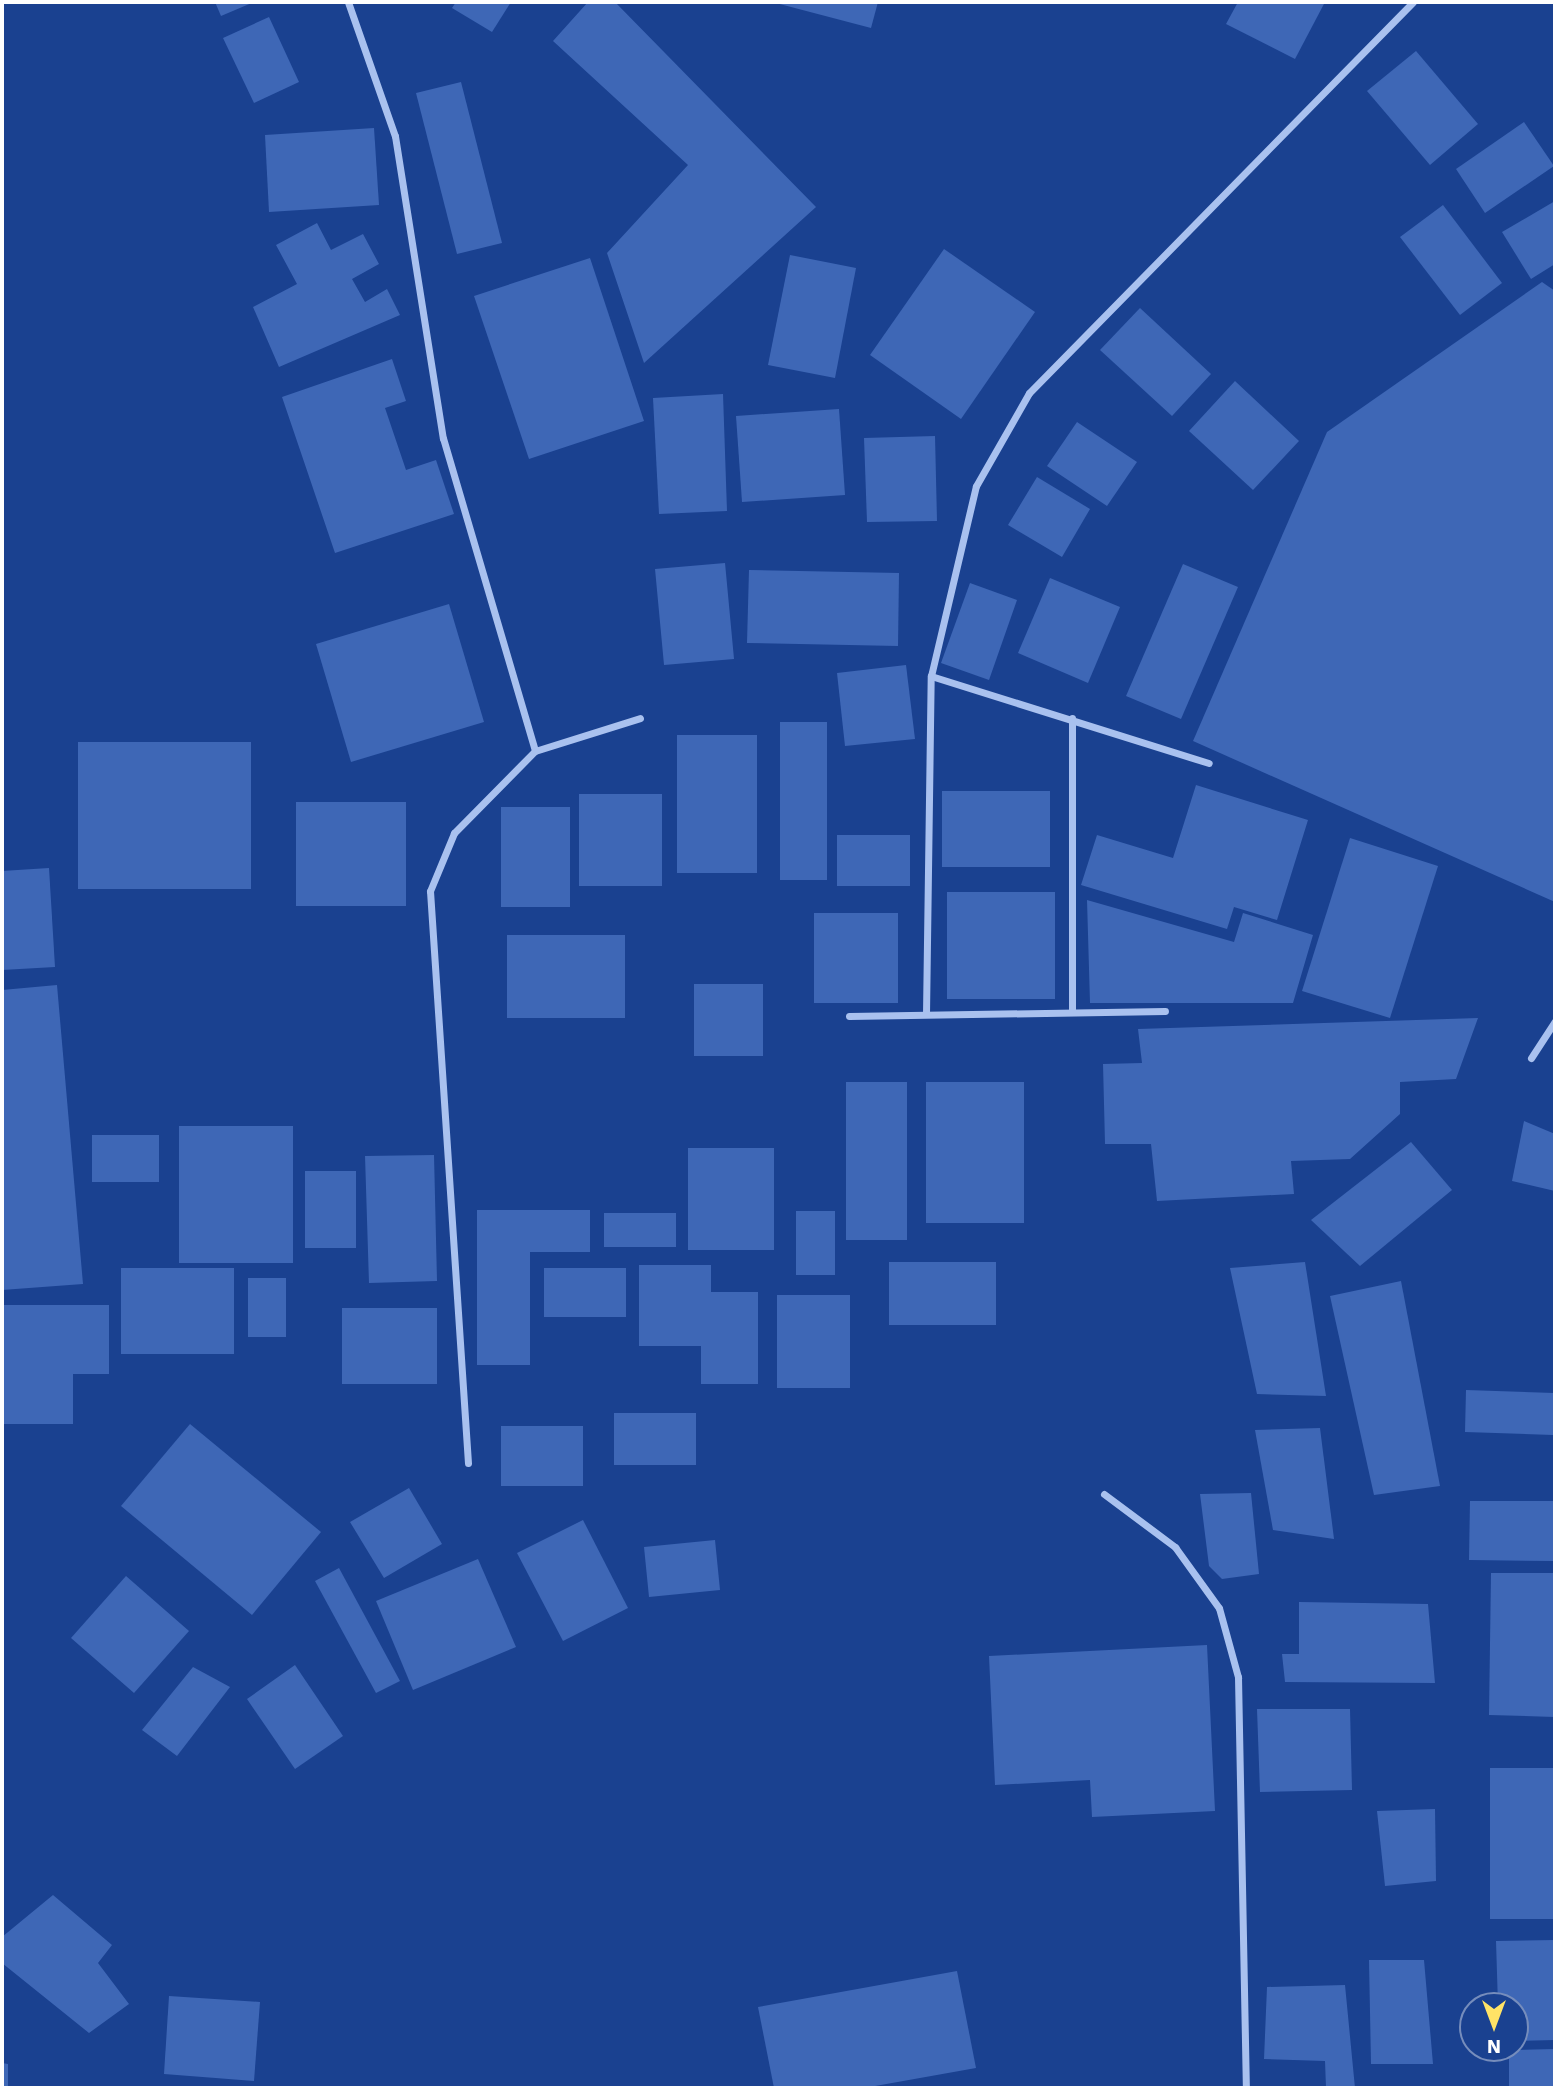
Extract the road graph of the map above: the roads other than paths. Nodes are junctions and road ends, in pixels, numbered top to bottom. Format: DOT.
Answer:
graph roads {
  1 [pos="348,2"];
  2 [pos="1413,2"];
  3 [pos="931,676"];
  4 [pos="640,718"];
  5 [pos="1072,718"];
  6 [pos="535,751"];
  7 [pos="1209,763"];
  8 [pos="1072,1011"];
  9 [pos="1165,1011"];
  10 [pos="926,1014"];
  11 [pos="849,1016"];
  12 [pos="1555,1021"];
  13 [pos="1531,1058"];
  14 [pos="468,1464"];
  15 [pos="1104,1494"];
  16 [pos="1246,2088"];
  1 -- 6 [label="street"];
  2 -- 3 [label="street"];
  3 -- 5 [label="street"];
  3 -- 10 [label="street"];
  4 -- 6 [label="street"];
  5 -- 7 [label="street"];
  5 -- 8 [label="street"];
  6 -- 14 [label="street"];
  8 -- 9 [label="street"];
  8 -- 10 [label="street"];
  10 -- 11 [label="street"];
  12 -- 13 [label="street"];
  15 -- 16 [label="street"];
}
